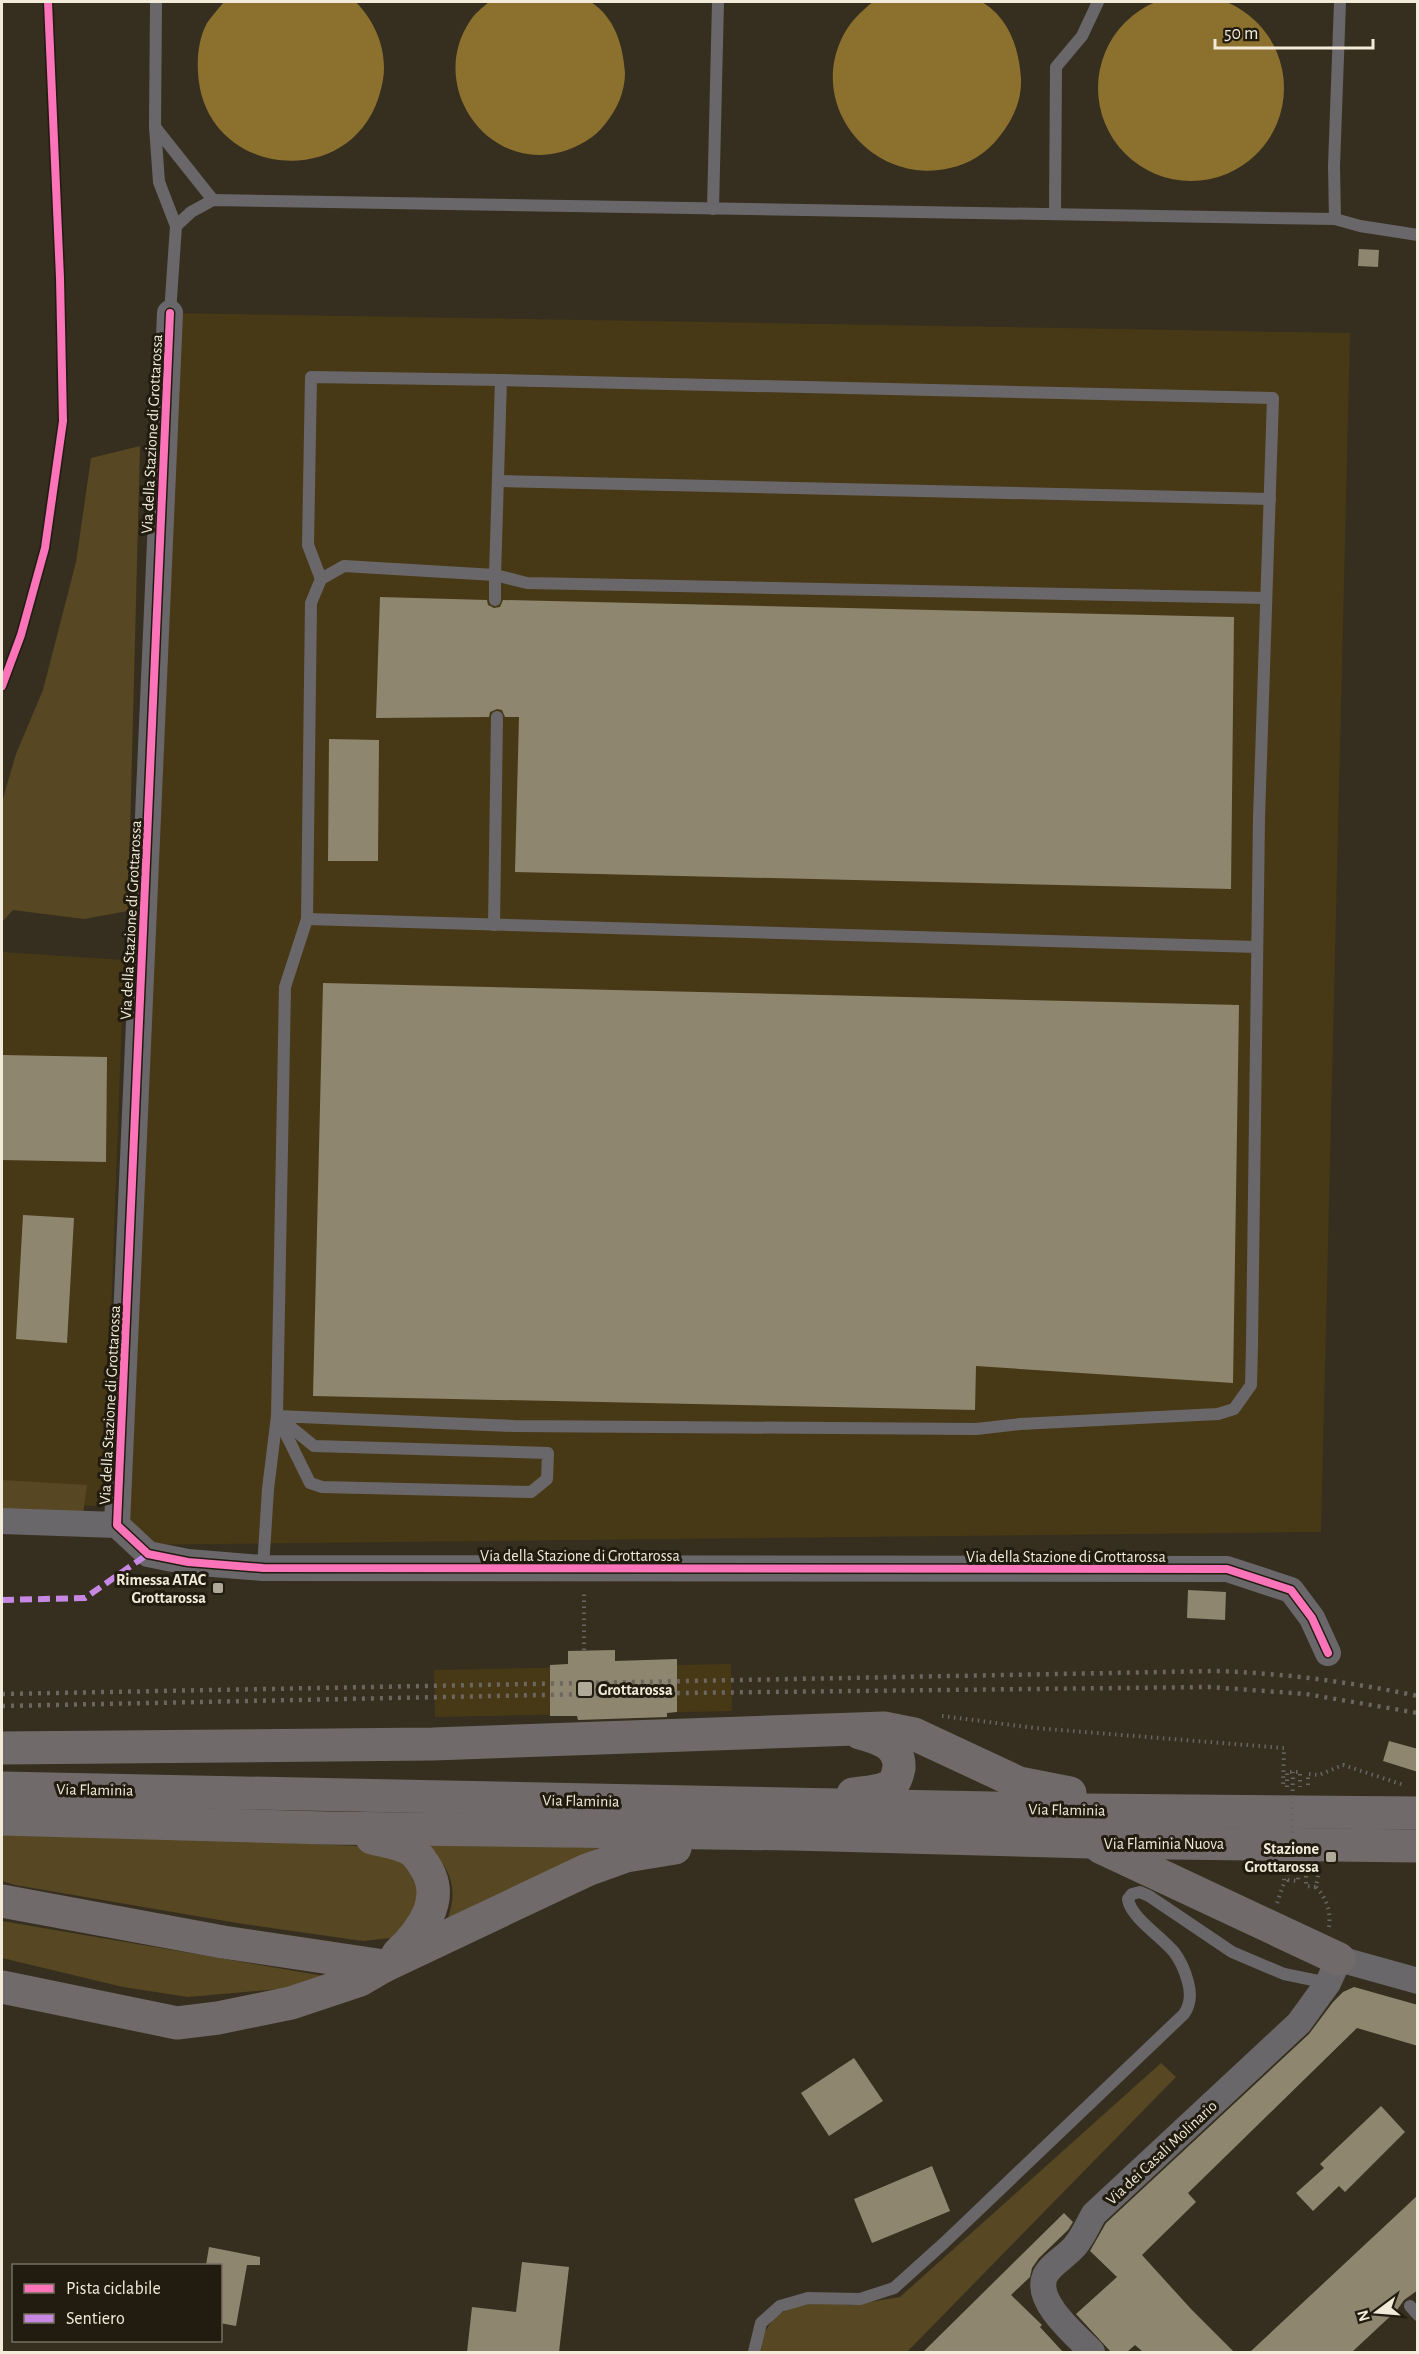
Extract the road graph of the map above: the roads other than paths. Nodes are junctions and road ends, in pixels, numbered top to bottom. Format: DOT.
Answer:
graph roads {
  1 [pos="156,2"];
  2 [pos="718,2"];
  3 [pos="1098,2"];
  4 [pos="1340,2"];
  5 [pos="155,127"];
  6 [pos="213,200"];
  7 [pos="713,209"];
  8 [pos="1055,214"];
  9 [pos="1335,219"];
  10 [pos="176,226"];
  11 [pos="1418,235"];
  12 [pos="170,313"];
  13 [pos="501,380"];
  14 [pos="498,482"];
  15 [pos="1270,499"];
  16 [pos="495,575"];
  17 [pos="321,579"];
  18 [pos="1266,598"];
  19 [pos="495,600"];
  20 [pos="497,717"];
  21 [pos="307,919"];
  22 [pos="494,925"];
  23 [pos="1257,947"];
  24 [pos="277,1416"];
  25 [pos="2,1521"];
  26 [pos="117,1525"];
  27 [pos="263,1568"];
  28 [pos="1328,1653"];
  29 [pos="844,1730"];
  30 [pos="2,1748"];
  31 [pos="2,1788"];
  32 [pos="812,1803"];
  33 [pos="1406,1804"];
  34 [pos="1160,1810"];
  35 [pos="2,1819"];
  36 [pos="326,1828"];
  37 [pos="793,1834"];
  38 [pos="1090,1842"];
  39 [pos="1418,1846"];
  40 [pos="2,1901"];
  41 [pos="384,1966"];
  42 [pos="1334,1971"];
  43 [pos="1418,1981"];
  44 [pos="2,1987"];
  45 [pos="754,2352"];
  46 [pos="1092,2352"];
  1 -- 5 [label="lane"];
  2 -- 7 [label="lane"];
  3 -- 8 [label="lane"];
  4 -- 9 [label="lane"];
  5 -- 6 [label="lane"];
  5 -- 10 [label="lane"];
  6 -- 7 [label="lane"];
  6 -- 10 [label="lane"];
  7 -- 8 [label="lane"];
  8 -- 9 [label="lane"];
  9 -- 11 [label="lane"];
  10 -- 12 [label="lane"];
  12 -- 26 [label="street, Via della Stazione di Grottarossa"];
  13 -- 14 [label="lane"];
  13 -- 15 [label="lane"];
  13 -- 17 [label="lane"];
  14 -- 15 [label="lane"];
  14 -- 16 [label="lane"];
  15 -- 18 [label="lane"];
  16 -- 17 [label="lane"];
  16 -- 18 [label="lane"];
  16 -- 19 [label="lane"];
  17 -- 21 [label="lane"];
  18 -- 23 [label="lane"];
  20 -- 22 [label="lane"];
  21 -- 22 [label="lane"];
  21 -- 24 [label="lane"];
  22 -- 23 [label="lane"];
  23 -- 24 [label="lane"];
  24 -- 24 [label="lane"];
  24 -- 27 [label="lane"];
  25 -- 26 [label="street"];
  26 -- 27 [label="street, Via della Stazione di Grottarossa"];
  27 -- 28 [label="street, Via della Stazione di Grottarossa"];
  29 -- 30 [label="highway"];
  29 -- 32 [label="highway"];
  29 -- 34 [label="highway"];
  31 -- 32 [label="highway, Via Flaminia"];
  32 -- 34 [label="highway, Via Flaminia"];
  33 -- 34 [label="highway, Via Flaminia Nuova"];
  35 -- 36 [label="highway, Via Flaminia"];
  36 -- 37 [label="highway, Via Flaminia"];
  36 -- 41 [label="highway"];
  37 -- 38 [label="highway, Via Flaminia"];
  37 -- 41 [label="highway"];
  38 -- 39 [label="highway, Via Flaminia Nuova"];
  38 -- 42 [label="highway"];
  40 -- 41 [label="highway"];
  41 -- 44 [label="highway"];
  42 -- 43 [label="street"];
  42 -- 45 [label="lane"];
  42 -- 46 [label="street, Via dei Casali Molinario"];
}
